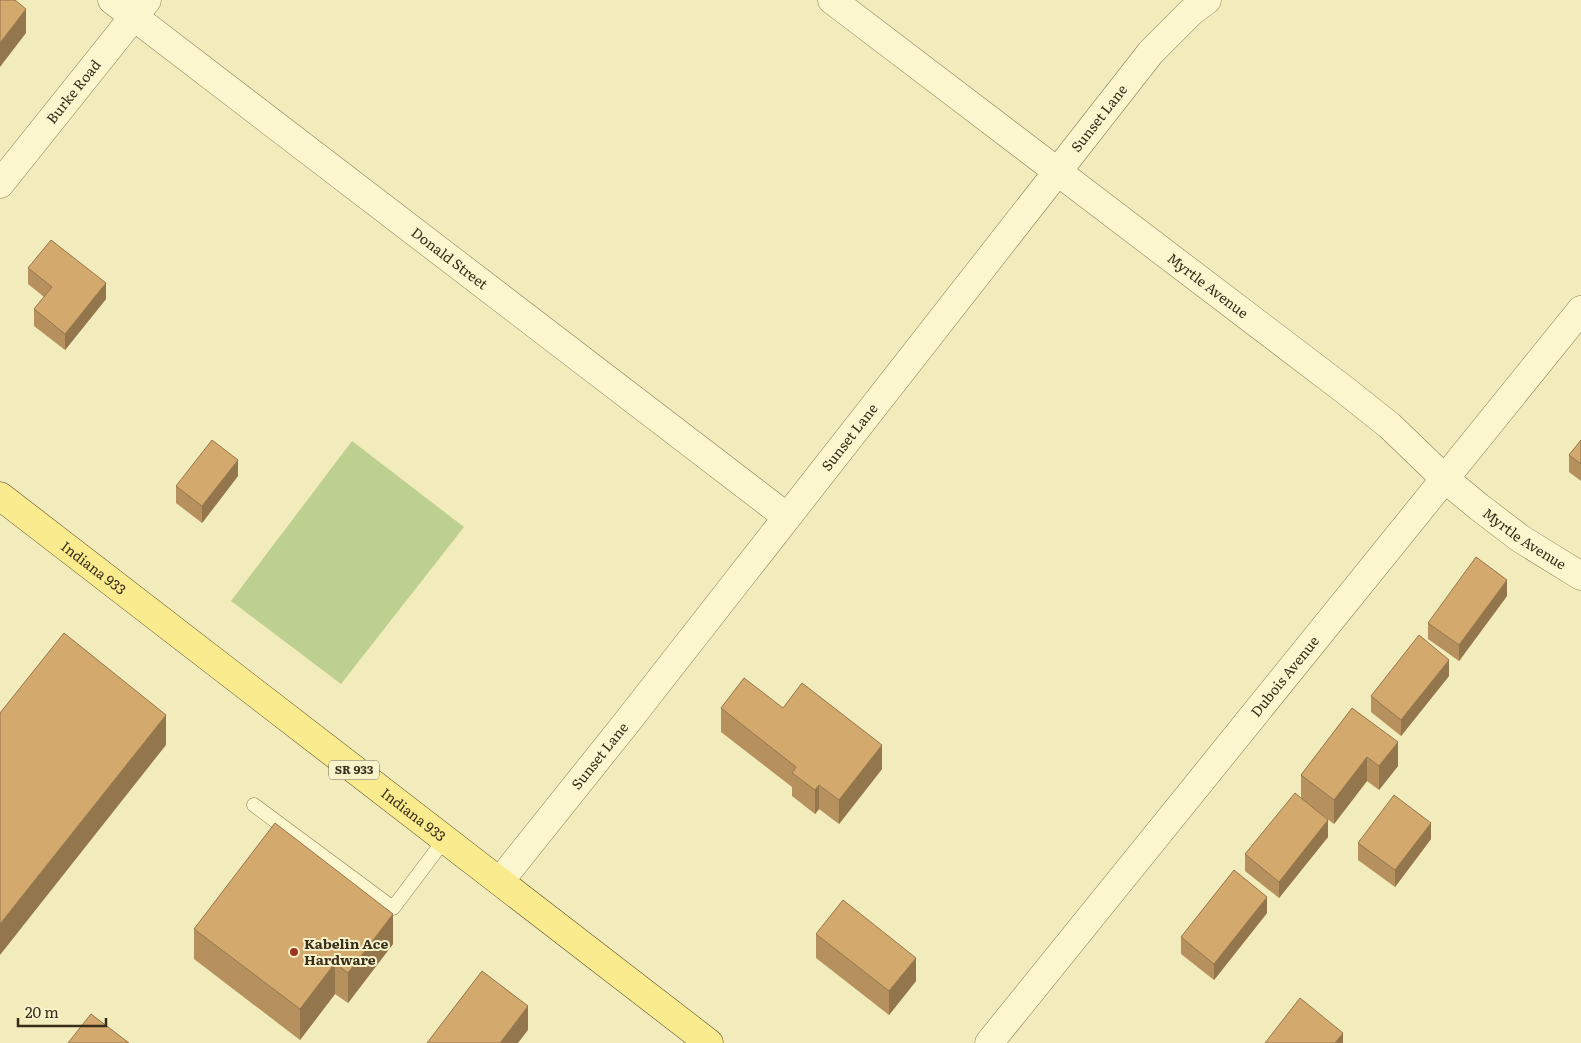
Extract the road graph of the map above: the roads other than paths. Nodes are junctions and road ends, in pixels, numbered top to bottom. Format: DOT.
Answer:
graph roads {
  1 [pos="112,0"];
  2 [pos="832,0"];
  3 [pos="1207,0"];
  4 [pos="140,8"];
  5 [pos="1057,172"];
  6 [pos="0,184"];
  7 [pos="1581,310"];
  8 [pos="1445,479"];
  9 [pos="0,496"];
  10 [pos="787,517"];
  11 [pos="1581,576"];
  12 [pos="254,805"];
  13 [pos="445,839"];
  14 [pos="500,881"];
  15 [pos="709,1043"];
  16 [pos="989,1043"];
  1 -- 4 [label="street, Donald Street"];
  2 -- 5 [label="street, Myrtle Avenue"];
  3 -- 5 [label="street, Sunset Lane"];
  4 -- 6 [label="street, Burke Road"];
  4 -- 10 [label="street, Donald Street"];
  5 -- 8 [label="street, Myrtle Avenue"];
  5 -- 10 [label="street, Sunset Lane"];
  7 -- 8 [label="street, Dubois Avenue"];
  8 -- 11 [label="street, Myrtle Avenue"];
  8 -- 16 [label="street, Dubois Avenue"];
  9 -- 13 [label="main road, Indiana 933 / SR 933"];
  10 -- 14 [label="street, Sunset Lane"];
  12 -- 13 [label="lane"];
  13 -- 14 [label="main road, Indiana 933 / SR 933"];
  14 -- 15 [label="main road, Indiana 933 / SR 933"];
}
